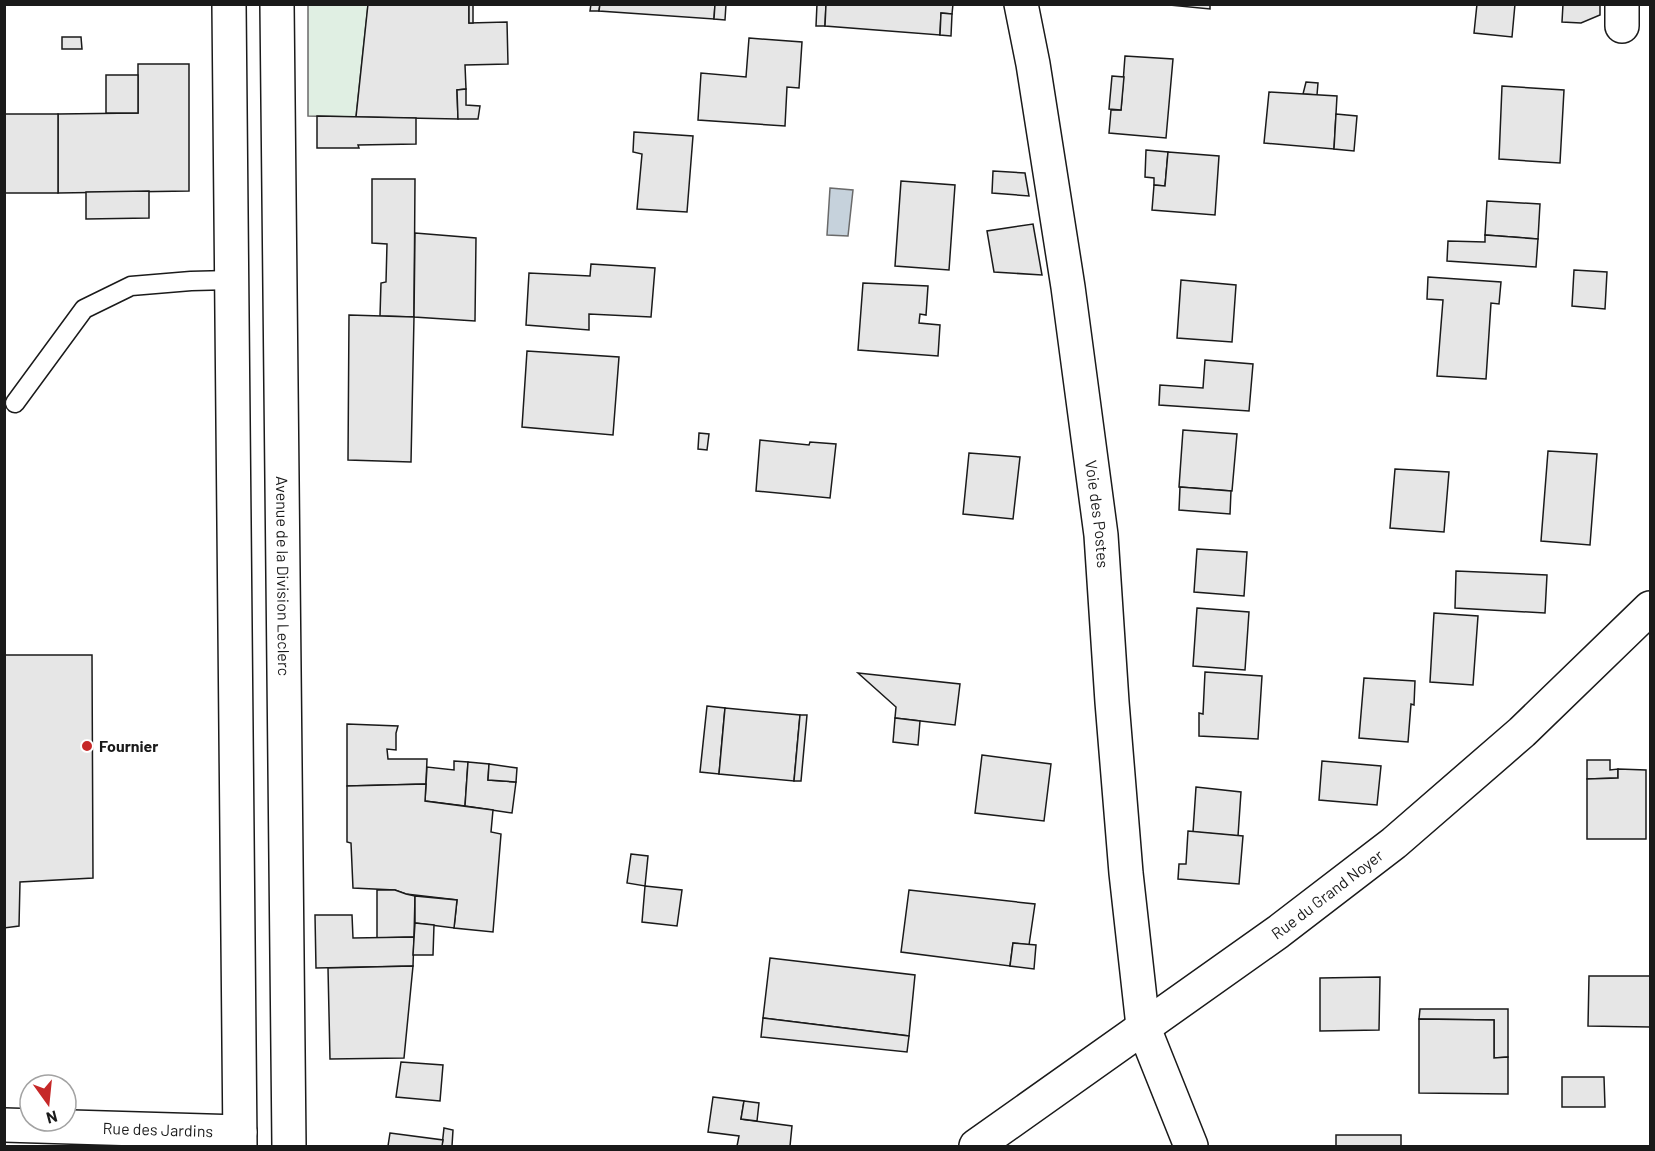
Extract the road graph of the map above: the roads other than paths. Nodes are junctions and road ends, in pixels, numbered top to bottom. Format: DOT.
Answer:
graph roads {
  1 [pos="229,4"];
  2 [pos="277,4"];
  3 [pos="1022,4"];
  4 [pos="231,280"];
  5 [pos="15,403"];
  6 [pos="1650,608"];
  7 [pos="1143,1026"];
  8 [pos="4,1125"];
  9 [pos="240,1139"];
  10 [pos="289,1146"];
  11 [pos="976,1146"];
  12 [pos="1191,1146"];
  1 -- 4 [label="street"];
  2 -- 10 [label="street, Avenue de la Division Leclerc"];
  3 -- 7 [label="street, Voie des Postes"];
  4 -- 5 [label="lane"];
  4 -- 9 [label="street"];
  6 -- 7 [label="street, Rue du Grand Noyer"];
  7 -- 11 [label="street, Rue du Grand Noyer"];
  7 -- 12 [label="street, Voie des Postes"];
  8 -- 9 [label="street, Rue des Jardins"];
}
